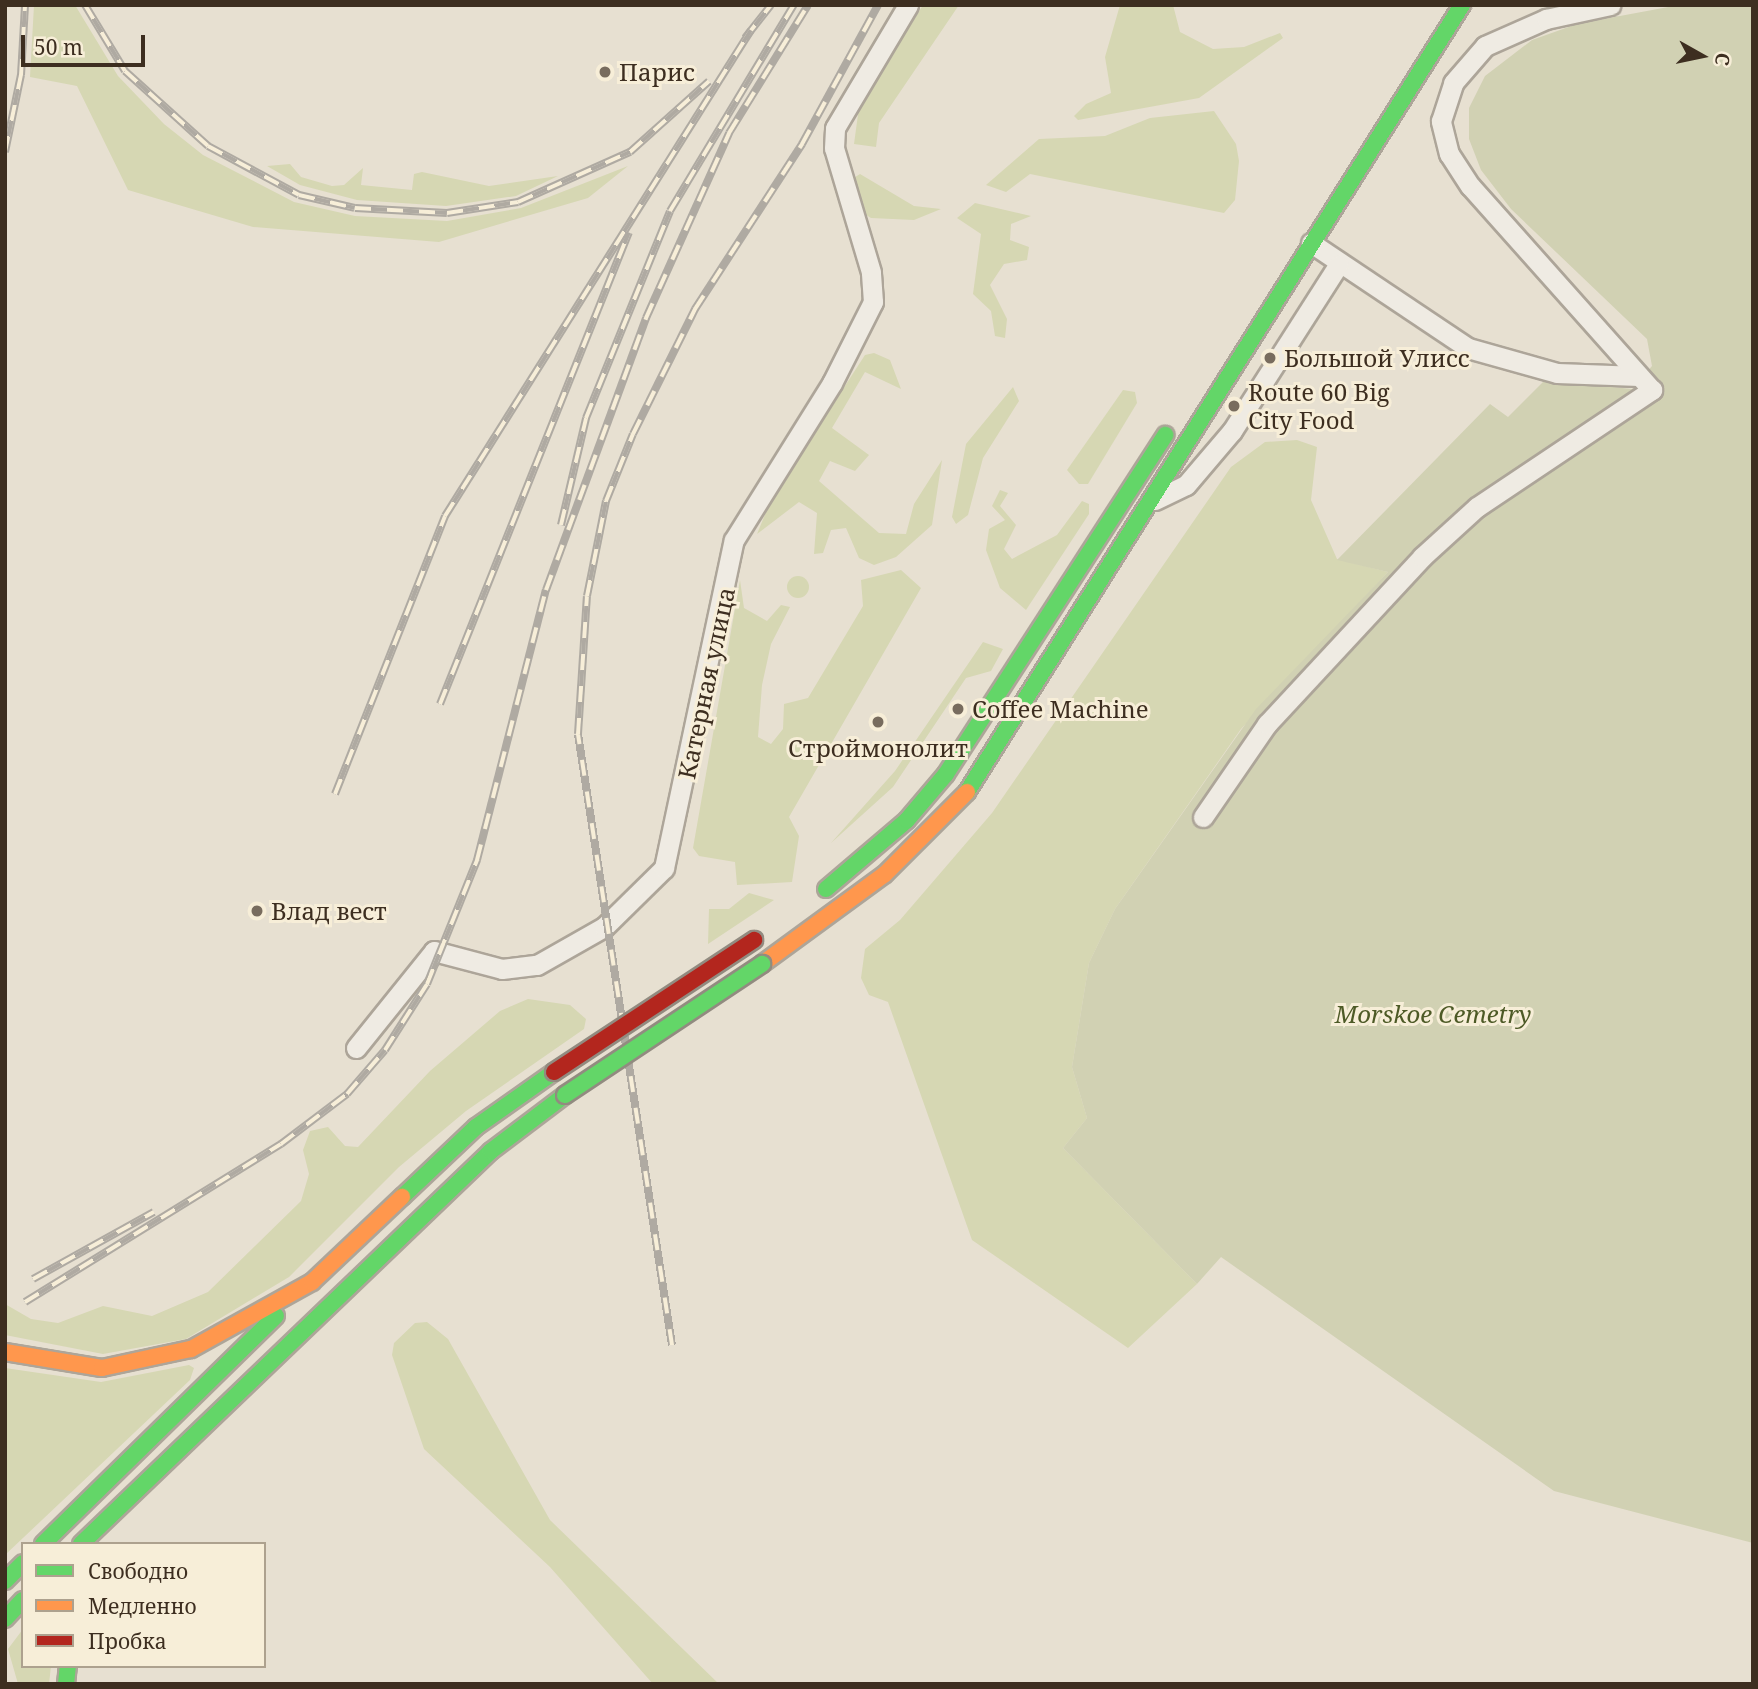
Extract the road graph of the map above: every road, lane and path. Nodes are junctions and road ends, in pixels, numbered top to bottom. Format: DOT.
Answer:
graph roads {
  1 [pos="908,5"];
  2 [pos="1462,5"];
  3 [pos="1610,5"];
  4 [pos="1311,243"];
  5 [pos="1338,265"];
  6 [pos="1639,376"];
  7 [pos="1172,422"];
  8 [pos="1152,501"];
  9 [pos="1203,817"];
  10 [pos="807,903"];
  11 [pos="760,936"];
  12 [pos="356,1048"];
  13 [pos="303,1288"];
  14 [pos="5,1352"];
  15 [pos="202,1430"];
  16 [pos="118,1535"];
  17 [pos="45,1542"];
  18 [pos="83,1542"];
  19 [pos="21,1602"];
  20 [pos="5,1619"];
  1 -- 12 [label="street, Катерная улица"];
  2 -- 4 [label="highway"];
  3 -- 6 [label="street"];
  4 -- 5 [label="street"];
  4 -- 8 [label="highway"];
  5 -- 6 [label="street"];
  5 -- 8 [label="street"];
  6 -- 9 [label="street"];
  7 -- 10 [label="highway"];
  8 -- 15 [label="highway, bridge"];
  11 -- 13 [label="highway, bridge"];
  13 -- 14 [label="highway"];
  13 -- 17 [label="highway"];
  15 -- 16 [label="highway"];
  15 -- 18 [label="highway"];
  19 -- 20 [label="highway"];
}
